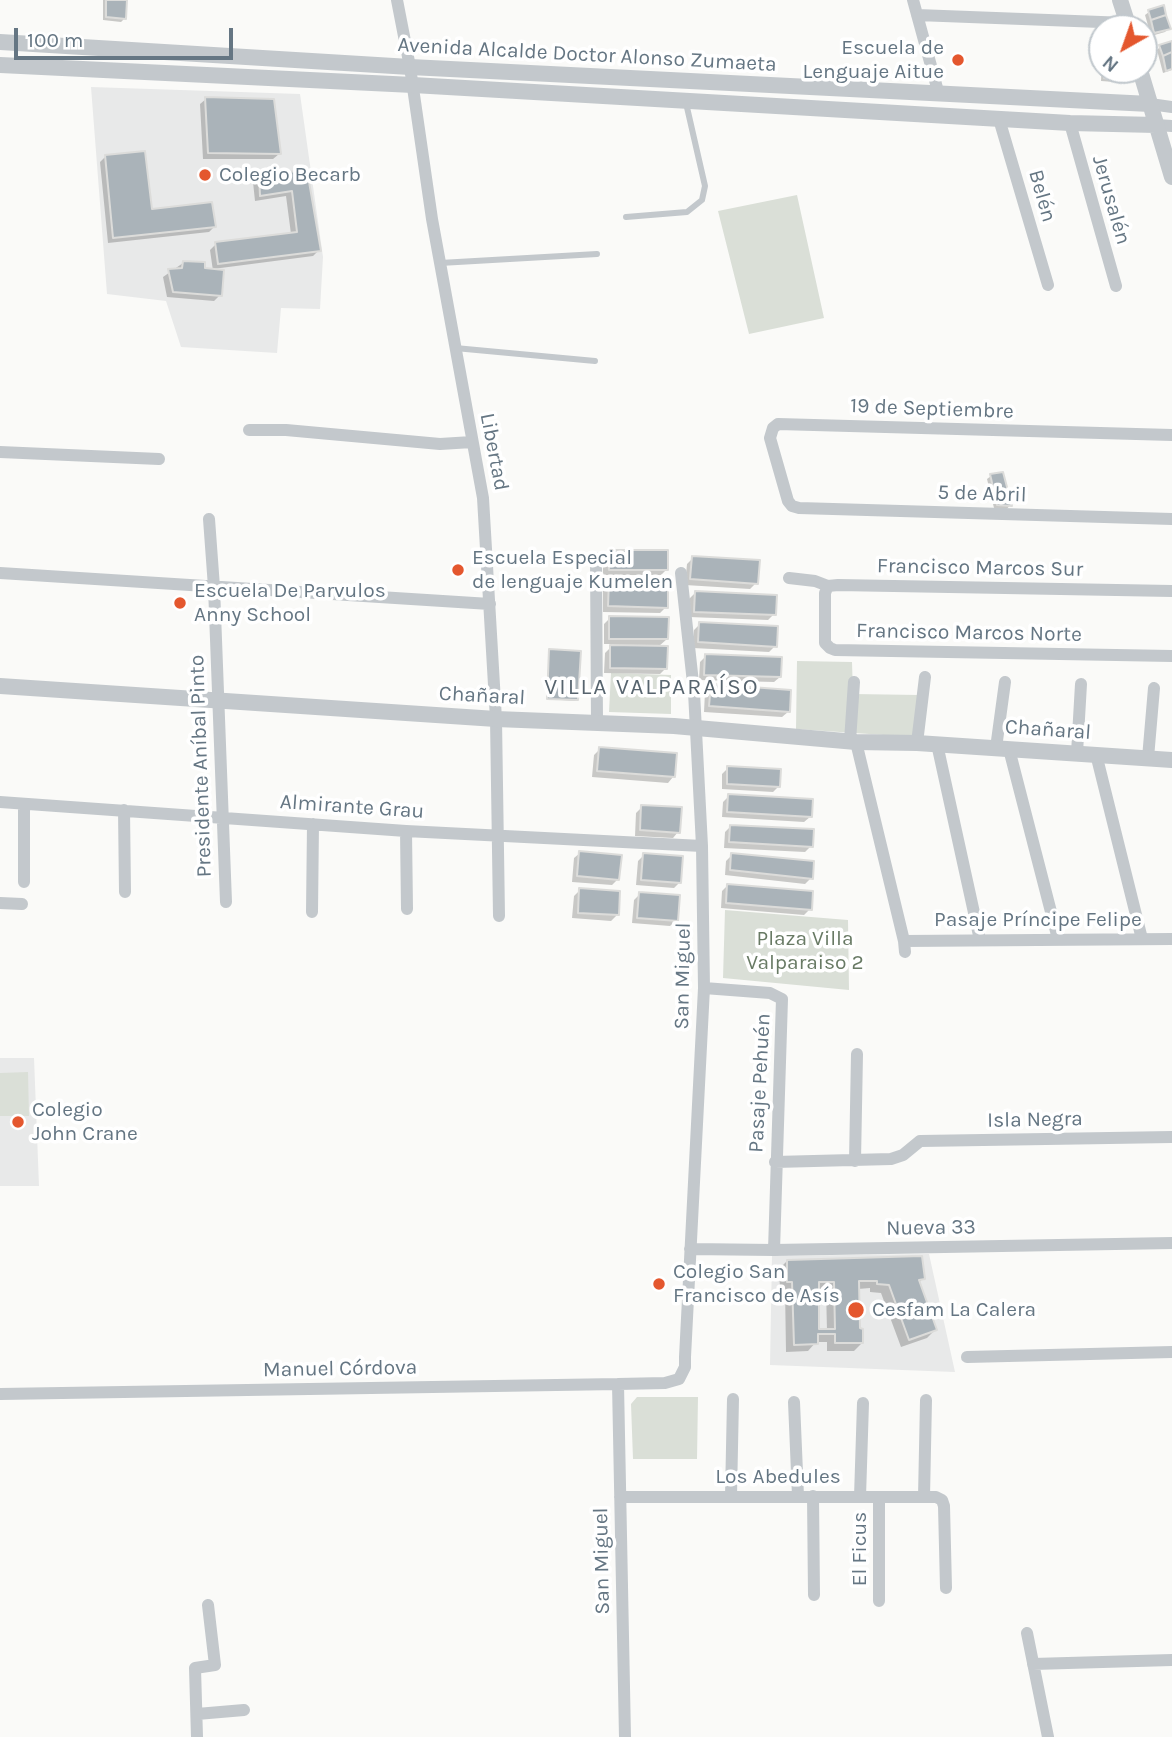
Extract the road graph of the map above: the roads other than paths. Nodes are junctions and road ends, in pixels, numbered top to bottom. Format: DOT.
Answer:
graph roads {
  1 [pos="397,0"];
  2 [pos="913,0"];
  3 [pos="917,15"];
  4 [pos="1088,24"];
  5 [pos="0,41"];
  6 [pos="0,65"];
  7 [pos="410,67"];
  8 [pos="1144,84"];
  9 [pos="413,85"];
  10 [pos="939,94"];
  11 [pos="686,101"];
  12 [pos="1150,104"];
  13 [pos="1172,107"];
  14 [pos="999,119"];
  15 [pos="1070,123"];
  16 [pos="1164,126"];
  17 [pos="1172,177"];
  18 [pos="626,217"];
  19 [pos="597,254"];
  20 [pos="440,263"];
  21 [pos="1048,285"];
  22 [pos="1116,286"];
  23 [pos="455,348"];
  24 [pos="595,361"];
  25 [pos="249,430"];
  26 [pos="1172,435"];
  27 [pos="472,442"];
  28 [pos="0,452"];
  29 [pos="159,459"];
  30 [pos="792,506"];
  31 [pos="209,519"];
  32 [pos="1172,519"];
  33 [pos="596,558"];
  34 [pos="0,573"];
  35 [pos="681,573"];
  36 [pos="789,578"];
  37 [pos="828,586"];
  38 [pos="214,587"];
  39 [pos="1172,591"];
  40 [pos="490,604"];
  41 [pos="1172,656"];
  42 [pos="925,677"];
  43 [pos="854,682"];
  44 [pos="1004,682"];
  45 [pos="1081,684"];
  46 [pos="0,686"];
  47 [pos="1154,688"];
  48 [pos="218,701"];
  49 [pos="496,719"];
  50 [pos="597,722"];
  51 [pos="696,729"];
  52 [pos="853,742"];
  53 [pos="917,743"];
  54 [pos="937,744"];
  55 [pos="1002,748"];
  56 [pos="1077,753"];
  57 [pos="1096,754"];
  58 [pos="1148,758"];
  59 [pos="1172,760"];
  60 [pos="0,802"];
  61 [pos="24,804"];
  62 [pos="124,810"];
  63 [pos="224,817"];
  64 [pos="313,824"];
  65 [pos="406,831"];
  66 [pos="498,835"];
  67 [pos="702,846"];
  68 [pos="23,882"];
  69 [pos="125,892"];
  70 [pos="226,902"];
  71 [pos="0,903"];
  72 [pos="22,904"];
  73 [pos="407,909"];
  74 [pos="312,912"];
  75 [pos="499,916"];
  76 [pos="1058,939"];
  77 [pos="1142,939"];
  78 [pos="1172,939"];
  79 [pos="980,940"];
  80 [pos="704,988"];
  81 [pos="857,1055"];
  82 [pos="1172,1137"];
  83 [pos="855,1161"];
  84 [pos="775,1162"];
  85 [pos="1172,1243"];
  86 [pos="690,1248"];
  87 [pos="774,1250"];
  88 [pos="1172,1352"];
  89 [pos="967,1357"];
  90 [pos="679,1379"];
  91 [pos="618,1384"];
  92 [pos="0,1394"];
  93 [pos="733,1399"];
  94 [pos="926,1400"];
  95 [pos="794,1402"];
  96 [pos="863,1403"];
  97 [pos="731,1496"];
  98 [pos="798,1496"];
  99 [pos="813,1496"];
  100 [pos="620,1497"];
  101 [pos="860,1497"];
  102 [pos="879,1497"];
  103 [pos="930,1497"];
  104 [pos="946,1588"];
  105 [pos="814,1595"];
  106 [pos="879,1601"];
  107 [pos="208,1605"];
  108 [pos="1027,1633"];
  109 [pos="1172,1660"];
  110 [pos="1033,1664"];
  111 [pos="244,1710"];
  112 [pos="197,1714"];
  113 [pos="197,1737"];
  114 [pos="625,1737"];
  115 [pos="1048,1737"];
  1 -- 7 [label="street, Libertad"];
  2 -- 3 [label="street"];
  3 -- 4 [label="street"];
  3 -- 10 [label="street"];
  5 -- 7 [label="street, Avenida Alcalde Doctor Alonso Zumaeta"];
  6 -- 9 [label="street, Avenida Alcalde Doctor Alonso Zumaeta"];
  7 -- 9 [label="street, Libertad"];
  7 -- 10 [label="street, Avenida Alcalde Doctor Alonso Zumaeta"];
  8 -- 12 [label="street"];
  9 -- 11 [label="street, Avenida Alcalde Doctor Alonso Zumaeta"];
  9 -- 20 [label="street, Libertad"];
  10 -- 12 [label="street, Avenida Alcalde Doctor Alonso Zumaeta"];
  11 -- 14 [label="street, Avenida Alcalde Doctor Alonso Zumaeta"];
  11 -- 18 [label="lane"];
  12 -- 13 [label="street, Avenida Alcalde Doctor Alonso Zumaeta"];
  12 -- 16 [label="street"];
  14 -- 15 [label="street, Avenida Alcalde Doctor Alonso Zumaeta"];
  14 -- 21 [label="street, Belén"];
  15 -- 16 [label="street, Avenida Alcalde Doctor Alonso Zumaeta"];
  15 -- 22 [label="street, Jerusalén"];
  16 -- 17 [label="street"];
  19 -- 20 [label="lane"];
  20 -- 23 [label="street, Libertad"];
  23 -- 24 [label="lane"];
  23 -- 27 [label="street, Libertad"];
  25 -- 27 [label="street"];
  26 -- 30 [label="street, 19 de Septiembre"];
  27 -- 40 [label="street, Libertad"];
  28 -- 29 [label="street"];
  30 -- 32 [label="street, 5 de Abril"];
  31 -- 38 [label="street, Presidente Aníbal Pinto"];
  33 -- 50 [label="street"];
  34 -- 38 [label="street"];
  35 -- 51 [label="street, San Miguel"];
  36 -- 37 [label="street, Francisco Marcos Sur"];
  37 -- 39 [label="street, Francisco Marcos Sur"];
  37 -- 41 [label="street, Francisco Marcos Norte"];
  38 -- 40 [label="street"];
  38 -- 48 [label="street, Presidente Aníbal Pinto"];
  40 -- 49 [label="street, Libertad"];
  42 -- 53 [label="street"];
  43 -- 52 [label="street"];
  44 -- 55 [label="street"];
  45 -- 56 [label="street"];
  46 -- 48 [label="street, Chañaral"];
  47 -- 58 [label="street"];
  48 -- 49 [label="street, Chañaral"];
  48 -- 63 [label="street, Presidente Aníbal Pinto"];
  49 -- 50 [label="street, Chañaral"];
  49 -- 66 [label="street, Libertad"];
  50 -- 51 [label="street, Chañaral"];
  51 -- 52 [label="street, Chañaral"];
  51 -- 67 [label="street, San Miguel"];
  52 -- 53 [label="street, Chañaral"];
  52 -- 79 [label="street, Pasaje Príncipe Felipe"];
  53 -- 54 [label="street, Chañaral"];
  54 -- 55 [label="street, Chañaral"];
  54 -- 79 [label="street"];
  55 -- 56 [label="street, Chañaral"];
  55 -- 76 [label="street"];
  56 -- 57 [label="street, Chañaral"];
  57 -- 58 [label="street, Chañaral"];
  57 -- 77 [label="street"];
  58 -- 59 [label="street, Chañaral"];
  60 -- 61 [label="street, Almirante Grau"];
  61 -- 62 [label="street, Almirante Grau"];
  61 -- 68 [label="street"];
  62 -- 63 [label="street, Almirante Grau"];
  62 -- 69 [label="street"];
  63 -- 64 [label="street, Almirante Grau"];
  63 -- 70 [label="street, Presidente Aníbal Pinto"];
  64 -- 65 [label="street, Almirante Grau"];
  64 -- 74 [label="street"];
  65 -- 66 [label="street, Almirante Grau"];
  65 -- 73 [label="street"];
  66 -- 67 [label="street, Almirante Grau"];
  66 -- 75 [label="street, Libertad"];
  67 -- 80 [label="street, San Miguel"];
  71 -- 72 [label="street"];
  76 -- 77 [label="street, Pasaje Príncipe Felipe"];
  76 -- 79 [label="street, Pasaje Príncipe Felipe"];
  77 -- 78 [label="street, Pasaje Príncipe Felipe"];
  80 -- 84 [label="street, Pasaje Pehuén"];
  80 -- 86 [label="street, San Miguel"];
  81 -- 83 [label="street"];
  82 -- 83 [label="street, Isla Negra"];
  83 -- 84 [label="street, Isla Negra"];
  84 -- 87 [label="street, Pasaje Pehuén"];
  85 -- 87 [label="street, Nueva 33"];
  86 -- 87 [label="street, Nueva 33"];
  86 -- 90 [label="street, San Miguel"];
  88 -- 89 [label="street"];
  90 -- 91 [label="street, Manuel Córdova"];
  91 -- 92 [label="street, Manuel Córdova"];
  91 -- 100 [label="street, San Miguel"];
  93 -- 97 [label="street"];
  94 -- 103 [label="street"];
  95 -- 98 [label="street"];
  96 -- 101 [label="street"];
  97 -- 98 [label="street, Los Abedules"];
  97 -- 100 [label="street, Los Abedules"];
  98 -- 99 [label="street, Los Abedules"];
  99 -- 101 [label="street, Los Abedules"];
  99 -- 105 [label="street"];
  100 -- 114 [label="street, San Miguel"];
  101 -- 102 [label="street, Los Abedules"];
  102 -- 103 [label="street, Los Abedules"];
  102 -- 106 [label="street, El Ficus"];
  103 -- 104 [label="street"];
  107 -- 112 [label="street"];
  108 -- 110 [label="street"];
  109 -- 110 [label="street"];
  110 -- 115 [label="street"];
  111 -- 112 [label="street"];
  112 -- 113 [label="street"];
}
